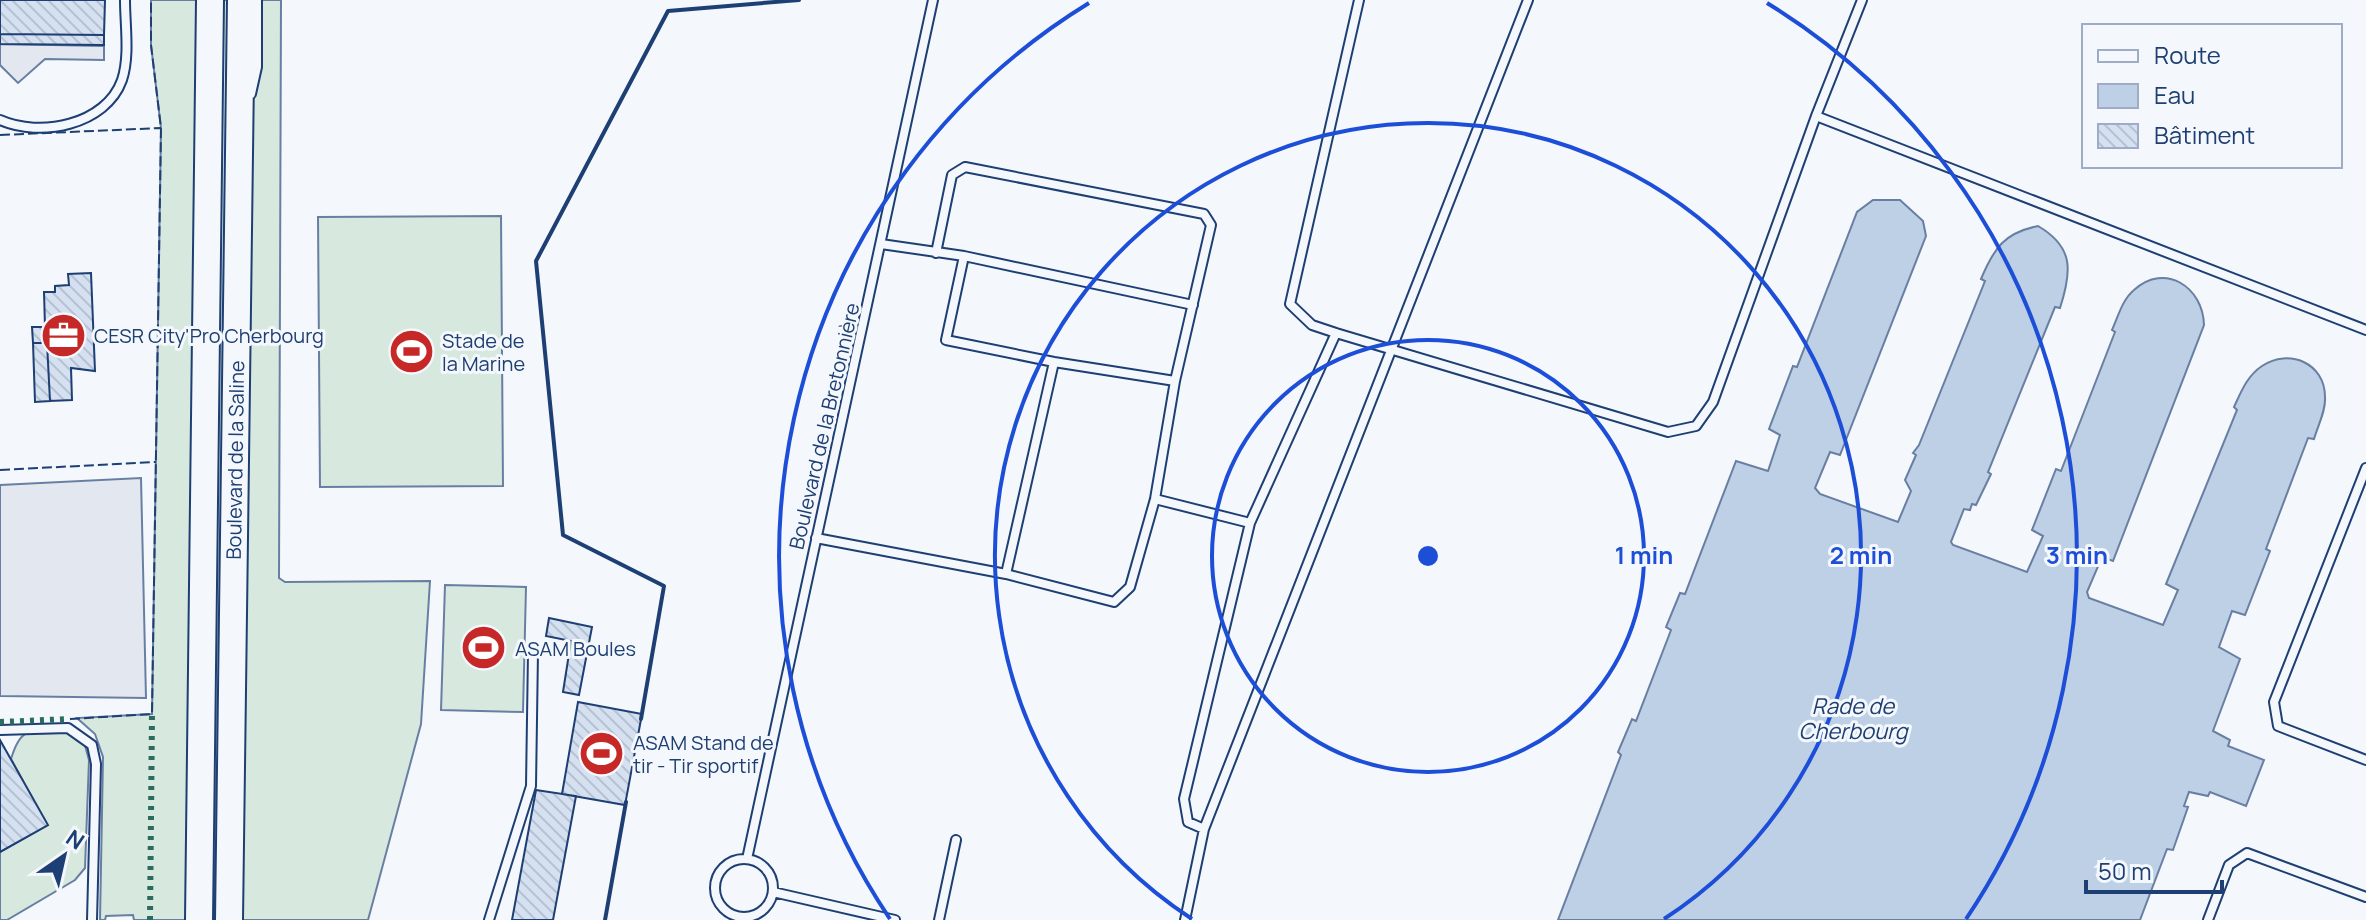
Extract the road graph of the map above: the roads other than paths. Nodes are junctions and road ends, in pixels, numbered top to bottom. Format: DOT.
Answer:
graph roads {
  1 [pos="125,0"];
  2 [pos="210,0"];
  3 [pos="241,0"];
  4 [pos="257,0"];
  5 [pos="933,0"];
  6 [pos="1359,0"];
  7 [pos="1528,0"];
  8 [pos="1862,0"];
  9 [pos="1816,116"];
  10 [pos="0,120"];
  11 [pos="240,145"];
  12 [pos="881,244"];
  13 [pos="936,253"];
  14 [pos="964,256"];
  15 [pos="1193,305"];
  16 [pos="2366,330"];
  17 [pos="1336,333"];
  18 [pos="1390,349"];
  19 [pos="1054,362"];
  20 [pos="1175,381"];
  21 [pos="2366,468"];
  22 [pos="1155,499"];
  23 [pos="1250,523"];
  24 [pos="816,538"];
  25 [pos="1006,574"];
  26 [pos="533,652"];
  27 [pos="0,730"];
  28 [pos="2366,760"];
  29 [pos="1204,829"];
  30 [pos="956,840"];
  31 [pos="747,859"];
  32 [pos="773,892"];
  33 [pos="2366,897"];
  34 [pos="727,916"];
  35 [pos="92,920"];
  36 [pos="199,920"];
  37 [pos="229,920"];
  38 [pos="489,920"];
  39 [pos="895,920"];
  40 [pos="939,920"];
  41 [pos="1185,920"];
  42 [pos="2208,920"];
  1 -- 10 [label="lane"];
  2 -- 36 [label="main road, Boulevard de la Saline"];
  3 -- 11 [label="main road, Boulevard de la Saline"];
  4 -- 11 [label="lane"];
  5 -- 12 [label="lane, Boulevard de la Bretonnière"];
  6 -- 17 [label="lane"];
  7 -- 18 [label="lane"];
  8 -- 9 [label="lane"];
  9 -- 16 [label="lane"];
  9 -- 18 [label="lane"];
  11 -- 37 [label="main road, Boulevard de la Saline"];
  12 -- 13 [label="lane"];
  12 -- 24 [label="lane, Boulevard de la Bretonnière"];
  13 -- 14 [label="lane"];
  13 -- 15 [label="lane"];
  14 -- 15 [label="lane"];
  14 -- 19 [label="lane"];
  15 -- 20 [label="lane"];
  17 -- 18 [label="lane"];
  17 -- 23 [label="lane"];
  18 -- 29 [label="lane"];
  19 -- 20 [label="lane"];
  19 -- 25 [label="lane"];
  20 -- 22 [label="lane"];
  21 -- 28 [label="lane"];
  22 -- 23 [label="lane"];
  22 -- 25 [label="lane"];
  23 -- 29 [label="lane"];
  24 -- 25 [label="lane"];
  24 -- 31 [label="lane, Boulevard de la Bretonnière"];
  26 -- 38 [label="lane"];
  27 -- 35 [label="lane"];
  29 -- 41 [label="lane"];
  30 -- 40 [label="lane"];
  31 -- 32 [label="lane"];
  31 -- 34 [label="lane"];
  32 -- 34 [label="lane"];
  32 -- 39 [label="lane"];
  33 -- 42 [label="lane"];
}
